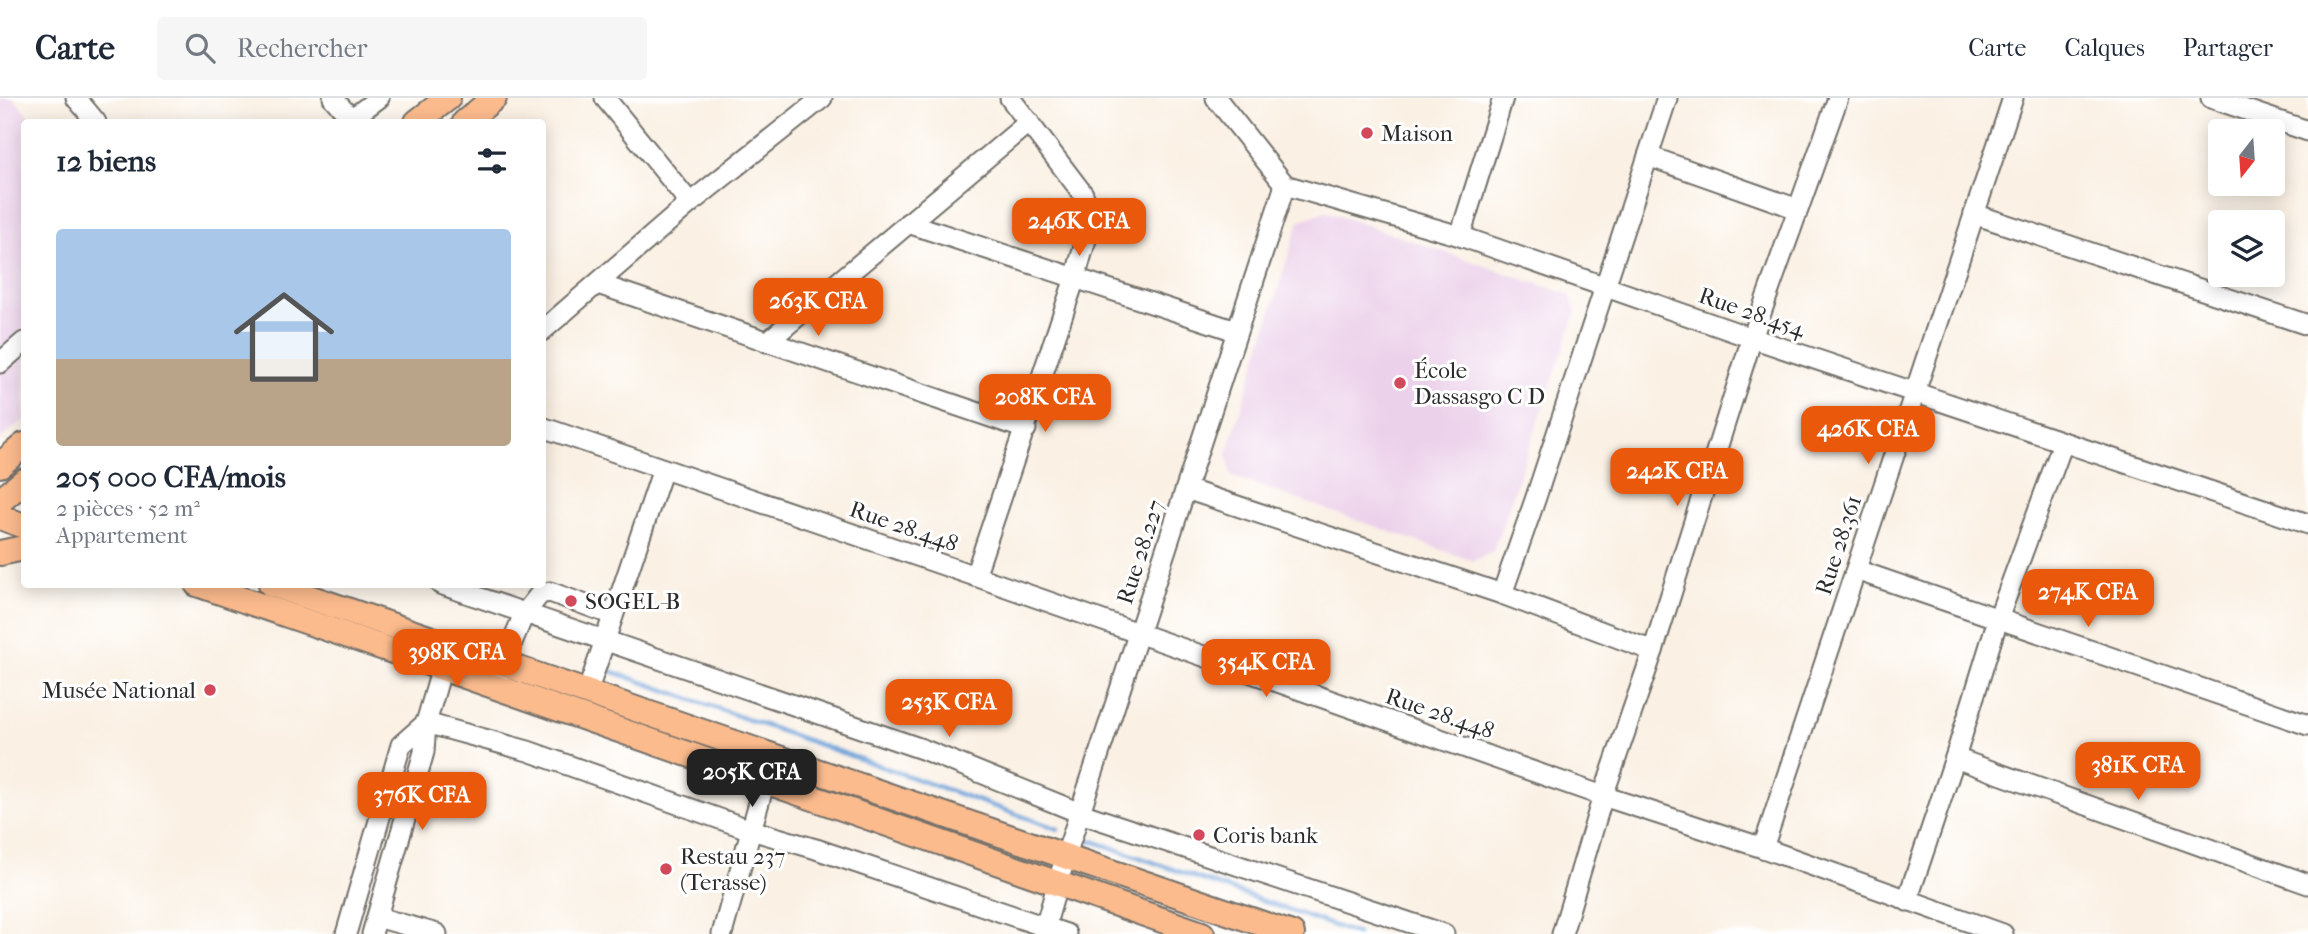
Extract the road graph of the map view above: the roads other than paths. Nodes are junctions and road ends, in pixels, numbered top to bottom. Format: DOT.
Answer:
graph roads {
  1 [pos="76,98"];
  2 [pos="333,98"];
  3 [pos="379,98"];
  4 [pos="448,98"];
  5 [pos="494,98"];
  6 [pos="605,98"];
  7 [pos="822,98"];
  8 [pos="1010,98"];
  9 [pos="1216,98"];
  10 [pos="1503,98"];
  11 [pos="1667,98"];
  12 [pos="1838,98"];
  13 [pos="2013,98"];
  14 [pos="2211,98"];
  15 [pos="94,119"];
  16 [pos="349,119"];
  17 [pos="354,119"];
  18 [pos="421,119"];
  19 [pos="469,119"];
  20 [pos="1029,122"];
  21 [pos="2308,131"];
  22 [pos="1648,156"];
  23 [pos="1284,185"];
  24 [pos="690,203"];
  25 [pos="1798,209"];
  26 [pos="1975,214"];
  27 [pos="908,223"];
  28 [pos="1460,236"];
  29 [pos="1075,278"];
  30 [pos="598,284"];
  31 [pos="1606,286"];
  32 [pos="2308,325"];
  33 [pos="546,328"];
  34 [pos="1236,331"];
  35 [pos="1752,338"];
  36 [pos="766,342"];
  37 [pos="21,345"];
  38 [pos="0,363"];
  39 [pos="1914,391"];
  40 [pos="546,428"];
  41 [pos="1026,429"];
  42 [pos="2063,443"];
  43 [pos="21,448"];
  44 [pos="0,465"];
  45 [pos="663,469"];
  46 [pos="1186,489"];
  47 [pos="10,497"];
  48 [pos="21,520"];
  49 [pos="2308,524"];
  50 [pos="21,549"];
  51 [pos="0,553"];
  52 [pos="1856,570"];
  53 [pos="975,576"];
  54 [pos="211,588"];
  55 [pos="281,588"];
  56 [pos="451,588"];
  57 [pos="1502,594"];
  58 [pos="524,614"];
  59 [pos="613,615"];
  60 [pos="1998,619"];
  61 [pos="1139,633"];
  62 [pos="604,642"];
  63 [pos="1653,651"];
  64 [pos="445,656"];
  65 [pos="498,675"];
  66 [pos="587,693"];
  67 [pos="426,723"];
  68 [pos="2308,725"];
  69 [pos="774,756"];
  70 [pos="1955,758"];
  71 [pos="765,781"];
  72 [pos="1603,796"];
  73 [pos="1080,813"];
  74 [pos="751,830"];
  75 [pos="1763,848"];
  76 [pos="1066,855"];
  77 [pos="1057,883"];
  78 [pos="2308,884"];
  79 [pos="1907,901"];
  80 [pos="375,925"];
  81 [pos="1044,930"];
  82 [pos="346,934"];
  83 [pos="436,934"];
  84 [pos="722,934"];
  85 [pos="1066,934"];
  86 [pos="1202,934"];
  87 [pos="1292,934"];
  88 [pos="1444,934"];
  89 [pos="1562,934"];
  90 [pos="2003,934"];
  1 -- 15 [label="street"];
  2 -- 16 [label="street"];
  3 -- 17 [label="street"];
  4 -- 18 [label="main road"];
  5 -- 19 [label="main road"];
  6 -- 24 [label="street"];
  7 -- 24 [label="street"];
  8 -- 20 [label="street"];
  9 -- 23 [label="street"];
  10 -- 28 [label="street"];
  11 -- 22 [label="street"];
  12 -- 25 [label="street"];
  13 -- 26 [label="street, Rue 28.361"];
  14 -- 21 [label="street"];
  20 -- 27 [label="street"];
  20 -- 29 [label="street"];
  22 -- 25 [label="street"];
  22 -- 31 [label="street"];
  23 -- 28 [label="street, Rue 28.454"];
  23 -- 34 [label="street, Rue 28.227"];
  24 -- 30 [label="street"];
  25 -- 35 [label="street"];
  26 -- 32 [label="street"];
  26 -- 39 [label="street, Rue 28.361"];
  27 -- 29 [label="street"];
  27 -- 36 [label="street"];
  28 -- 31 [label="street, Rue 28.454"];
  29 -- 34 [label="street"];
  29 -- 41 [label="street"];
  30 -- 33 [label="street"];
  30 -- 36 [label="street"];
  31 -- 35 [label="street, Rue 28.454"];
  31 -- 57 [label="street"];
  34 -- 46 [label="street, Rue 28.227"];
  35 -- 39 [label="street, Rue 28.454"];
  35 -- 63 [label="street"];
  36 -- 41 [label="street"];
  37 -- 38 [label="street"];
  39 -- 42 [label="street, Rue 28.454"];
  39 -- 52 [label="street, Rue 28.361"];
  40 -- 45 [label="street, Rue 28.448"];
  41 -- 53 [label="street"];
  42 -- 49 [label="street, Rue 28.454"];
  42 -- 60 [label="street"];
  43 -- 44 [label="main road"];
  45 -- 53 [label="street, Rue 28.448"];
  45 -- 59 [label="street"];
  46 -- 57 [label="street"];
  46 -- 61 [label="street, Rue 28.227"];
  47 -- 48 [label="main road"];
  50 -- 51 [label="main road"];
  52 -- 60 [label="street"];
  52 -- 75 [label="street, Rue 28.361"];
  53 -- 61 [label="street, Rue 28.448"];
  54 -- 64 [label="main road"];
  55 -- 64 [label="main road"];
  56 -- 58 [label="street"];
  57 -- 63 [label="street"];
  58 -- 59 [label="street"];
  58 -- 62 [label="street"];
  58 -- 65 [label="street"];
  59 -- 62 [label="street"];
  60 -- 68 [label="street"];
  60 -- 70 [label="street"];
  61 -- 72 [label="street, Rue 28.448"];
  61 -- 73 [label="street, Rue 28.227"];
  62 -- 66 [label="street"];
  62 -- 73 [label="street"];
  63 -- 72 [label="street"];
  64 -- 65 [label="main road"];
  64 -- 67 [label="street"];
  65 -- 66 [label="main road"];
  65 -- 71 [label="main road"];
  66 -- 69 [label="main road"];
  67 -- 74 [label="street"];
  67 -- 80 [label="street"];
  67 -- 82 [label="street"];
  69 -- 71 [label="street"];
  69 -- 76 [label="main road"];
  70 -- 78 [label="street"];
  70 -- 79 [label="street"];
  71 -- 74 [label="street"];
  71 -- 77 [label="main road"];
  72 -- 75 [label="street, Rue 28.448"];
  72 -- 89 [label="street"];
  73 -- 76 [label="street, Rue 28.227"];
  73 -- 88 [label="street"];
  74 -- 81 [label="street"];
  74 -- 84 [label="street"];
  75 -- 79 [label="street, Rue 28.448"];
  76 -- 77 [label="street, Rue 28.227"];
  76 -- 87 [label="main road"];
  77 -- 81 [label="street, Rue 28.227"];
  77 -- 86 [label="main road"];
  79 -- 90 [label="street, Rue 28.448"];
  80 -- 83 [label="street"];
  81 -- 85 [label="street"];
}
